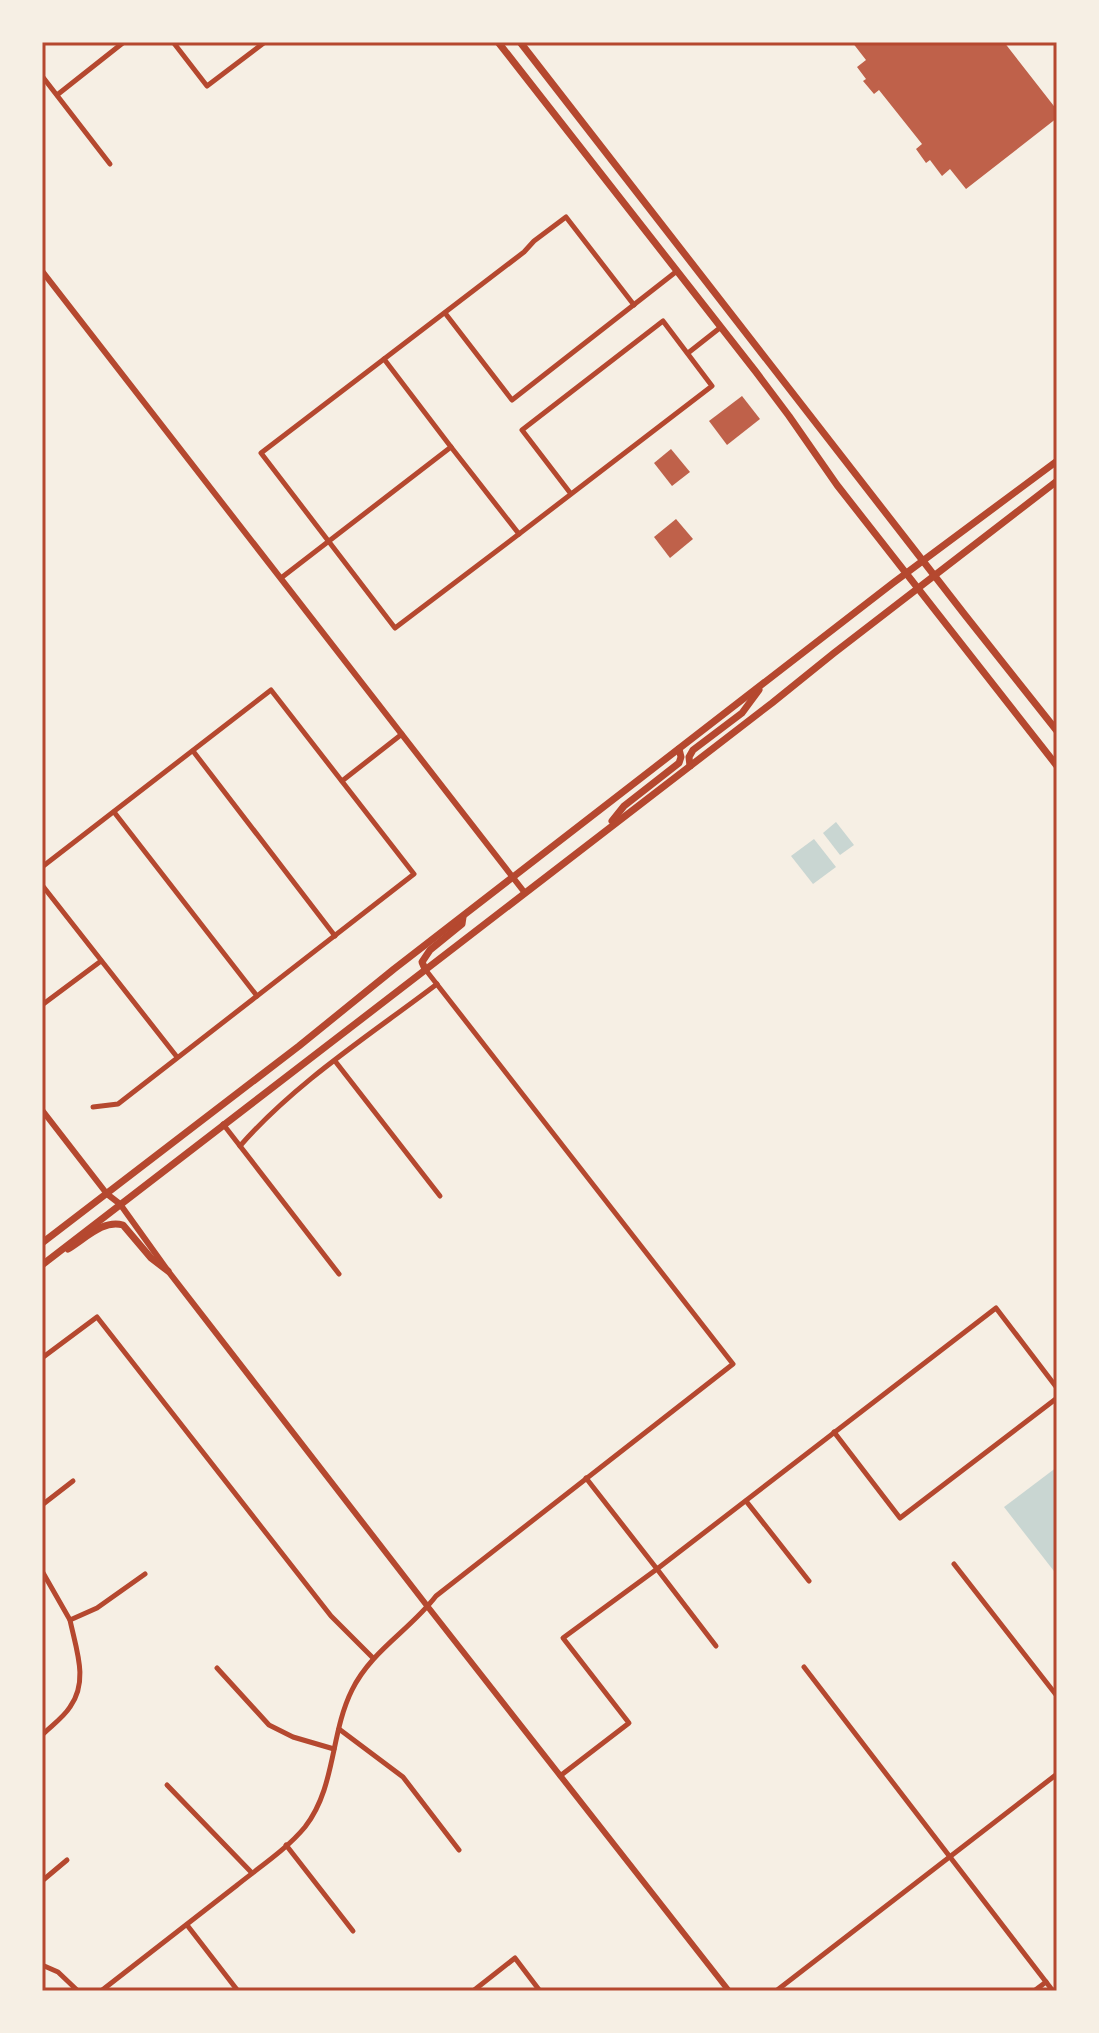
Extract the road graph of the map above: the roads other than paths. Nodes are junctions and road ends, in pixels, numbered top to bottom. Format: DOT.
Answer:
graph roads {
  1 [pos="124,42"];
  2 [pos="173,42"];
  3 [pos="265,42"];
  4 [pos="498,42"];
  5 [pos="520,42"];
  6 [pos="42,76"];
  7 [pos="57,95"];
  8 [pos="110,164"];
  9 [pos="42,271"];
  10 [pos="677,271"];
  11 [pos="634,305"];
  12 [pos="445,313"];
  13 [pos="721,327"];
  14 [pos="688,353"];
  15 [pos="384,359"];
  16 [pos="451,447"];
  17 [pos="1057,461"];
  18 [pos="1057,481"];
  19 [pos="571,494"];
  20 [pos="519,534"];
  21 [pos="329,541"];
  22 [pos="923,561"];
  23 [pos="905,574"];
  24 [pos="935,576"];
  25 [pos="281,578"];
  26 [pos="917,589"];
  27 [pos="765,682"];
  28 [pos="1057,731"];
  29 [pos="402,734"];
  30 [pos="679,749"];
  31 [pos="193,751"];
  32 [pos="690,766"];
  33 [pos="1057,766"];
  34 [pos="342,781"];
  35 [pos="114,812"];
  36 [pos="603,833"];
  37 [pos="42,867"];
  38 [pos="513,877"];
  39 [pos="42,885"];
  40 [pos="525,893"];
  41 [pos="463,917"];
  42 [pos="335,936"];
  43 [pos="101,961"];
  44 [pos="425,969"];
  45 [pos="437,984"];
  46 [pos="257,996"];
  47 [pos="42,1005"];
  48 [pos="177,1058"];
  49 [pos="335,1061"];
  50 [pos="93,1107"];
  51 [pos="42,1110"];
  52 [pos="223,1124"];
  53 [pos="240,1146"];
  54 [pos="107,1194"];
  55 [pos="440,1196"];
  56 [pos="120,1204"];
  57 [pos="42,1243"];
  58 [pos="59,1252"];
  59 [pos="42,1265"];
  60 [pos="168,1271"];
  61 [pos="339,1274"];
  62 [pos="42,1358"];
  63 [pos="1057,1388"];
  64 [pos="1057,1398"];
  65 [pos="834,1432"];
  66 [pos="586,1478"];
  67 [pos="73,1481"];
  68 [pos="746,1501"];
  69 [pos="42,1505"];
  70 [pos="954,1564"];
  71 [pos="657,1569"];
  72 [pos="42,1571"];
  73 [pos="145,1574"];
  74 [pos="809,1581"];
  75 [pos="428,1607"];
  76 [pos="70,1620"];
  77 [pos="716,1646"];
  78 [pos="373,1658"];
  79 [pos="804,1667"];
  80 [pos="217,1668"];
  81 [pos="1057,1696"];
  82 [pos="339,1729"];
  83 [pos="42,1735"];
  84 [pos="334,1749"];
  85 [pos="1057,1774"];
  86 [pos="560,1777"];
  87 [pos="167,1785"];
  88 [pos="286,1845"];
  89 [pos="459,1850"];
  90 [pos="950,1857"];
  91 [pos="67,1860"];
  92 [pos="252,1873"];
  93 [pos="42,1881"];
  94 [pos="187,1925"];
  95 [pos="353,1931"];
  96 [pos="42,1965"];
  97 [pos="1046,1982"];
  98 [pos="78,1991"];
  99 [pos="101,1991"];
  100 [pos="238,1991"];
  101 [pos="473,1991"];
  102 [pos="540,1991"];
  103 [pos="729,1991"];
  104 [pos="776,1991"];
  105 [pos="1034,1991"];
  106 [pos="1053,1991"];
  1 -- 7 [label="street"];
  2 -- 3 [label="street"];
  4 -- 10 [label="main road"];
  5 -- 22 [label="main road"];
  6 -- 7 [label="street"];
  7 -- 8 [label="street"];
  9 -- 25 [label="street"];
  10 -- 11 [label="street"];
  10 -- 13 [label="main road"];
  11 -- 12 [label="street"];
  11 -- 12 [label="street"];
  12 -- 15 [label="street"];
  13 -- 14 [label="street"];
  13 -- 23 [label="main road"];
  14 -- 19 [label="street"];
  14 -- 19 [label="street"];
  15 -- 16 [label="street"];
  15 -- 21 [label="street"];
  16 -- 20 [label="street"];
  16 -- 21 [label="street"];
  17 -- 22 [label="main road"];
  18 -- 24 [label="main road"];
  19 -- 20 [label="street"];
  20 -- 21 [label="street"];
  21 -- 25 [label="street"];
  22 -- 23 [label="main road"];
  22 -- 24 [label="main road"];
  23 -- 26 [label="main road"];
  23 -- 27 [label="main road"];
  24 -- 26 [label="main road"];
  24 -- 28 [label="main road"];
  25 -- 29 [label="street"];
  26 -- 32 [label="main road"];
  26 -- 33 [label="main road"];
  27 -- 30 [label="main road"];
  27 -- 32 [label="main road"];
  29 -- 34 [label="street"];
  29 -- 38 [label="street"];
  30 -- 36 [label="main road"];
  30 -- 38 [label="main road"];
  31 -- 34 [label="street"];
  31 -- 35 [label="street"];
  31 -- 42 [label="street"];
  32 -- 36 [label="main road"];
  34 -- 42 [label="street"];
  35 -- 37 [label="street"];
  35 -- 46 [label="street"];
  36 -- 40 [label="main road"];
  38 -- 40 [label="street"];
  38 -- 41 [label="main road"];
  39 -- 43 [label="street"];
  40 -- 44 [label="main road"];
  41 -- 44 [label="main road"];
  41 -- 54 [label="main road"];
  42 -- 46 [label="street"];
  43 -- 47 [label="street"];
  43 -- 48 [label="street"];
  44 -- 45 [label="street"];
  44 -- 52 [label="main road"];
  45 -- 49 [label="street"];
  45 -- 66 [label="street"];
  46 -- 48 [label="street"];
  48 -- 50 [label="street"];
  49 -- 53 [label="street"];
  49 -- 55 [label="street"];
  51 -- 54 [label="street"];
  52 -- 53 [label="street"];
  52 -- 56 [label="main road"];
  53 -- 61 [label="street"];
  54 -- 56 [label="street"];
  54 -- 57 [label="main road"];
  56 -- 58 [label="main road"];
  56 -- 60 [label="street"];
  58 -- 59 [label="main road"];
  58 -- 60 [label="main road"];
  60 -- 75 [label="street"];
  62 -- 78 [label="street"];
  63 -- 65 [label="street"];
  64 -- 65 [label="street"];
  65 -- 68 [label="street"];
  66 -- 71 [label="street"];
  66 -- 75 [label="street"];
  67 -- 69 [label="street"];
  68 -- 71 [label="street"];
  68 -- 74 [label="street"];
  70 -- 81 [label="street"];
  71 -- 77 [label="street"];
  71 -- 86 [label="street"];
  72 -- 76 [label="street"];
  73 -- 76 [label="street"];
  75 -- 78 [label="street"];
  75 -- 86 [label="street"];
  76 -- 83 [label="street"];
  78 -- 82 [label="street"];
  79 -- 90 [label="street"];
  80 -- 84 [label="street"];
  82 -- 84 [label="street"];
  82 -- 89 [label="street"];
  84 -- 88 [label="street"];
  85 -- 90 [label="street"];
  86 -- 103 [label="street"];
  87 -- 92 [label="street"];
  88 -- 92 [label="street"];
  88 -- 95 [label="street"];
  90 -- 97 [label="street"];
  90 -- 104 [label="street"];
  91 -- 93 [label="street"];
  92 -- 94 [label="street"];
  94 -- 99 [label="street"];
  94 -- 100 [label="street"];
  96 -- 98 [label="street"];
  97 -- 105 [label="street"];
  97 -- 106 [label="street"];
  101 -- 102 [label="street"];
}
